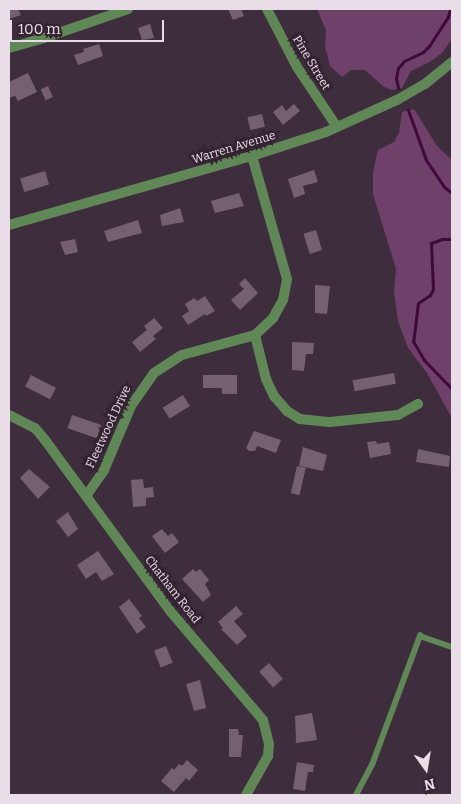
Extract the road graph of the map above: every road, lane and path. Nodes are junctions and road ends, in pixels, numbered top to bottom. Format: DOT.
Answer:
graph roads {
  1 [pos="128,9"];
  2 [pos="267,9"];
  3 [pos="9,48"];
  4 [pos="452,62"];
  5 [pos="337,127"];
  6 [pos="252,156"];
  7 [pos="9,225"];
  8 [pos="255,335"];
  9 [pos="418,404"];
  10 [pos="9,415"];
  11 [pos="86,496"];
  12 [pos="452,647"];
  13 [pos="246,795"];
  14 [pos="356,795"];
  1 -- 3 [label="street"];
  2 -- 5 [label="street, Pine Street"];
  4 -- 5 [label="street, Warren Avenue"];
  5 -- 6 [label="street, Warren Avenue"];
  6 -- 7 [label="street, Warren Avenue"];
  6 -- 8 [label="street, Fleetwood Drive"];
  8 -- 9 [label="street"];
  8 -- 11 [label="street, Fleetwood Drive"];
  10 -- 11 [label="street, Chatham Road"];
  11 -- 13 [label="street, Chatham Road"];
  12 -- 14 [label="lane"];
}
